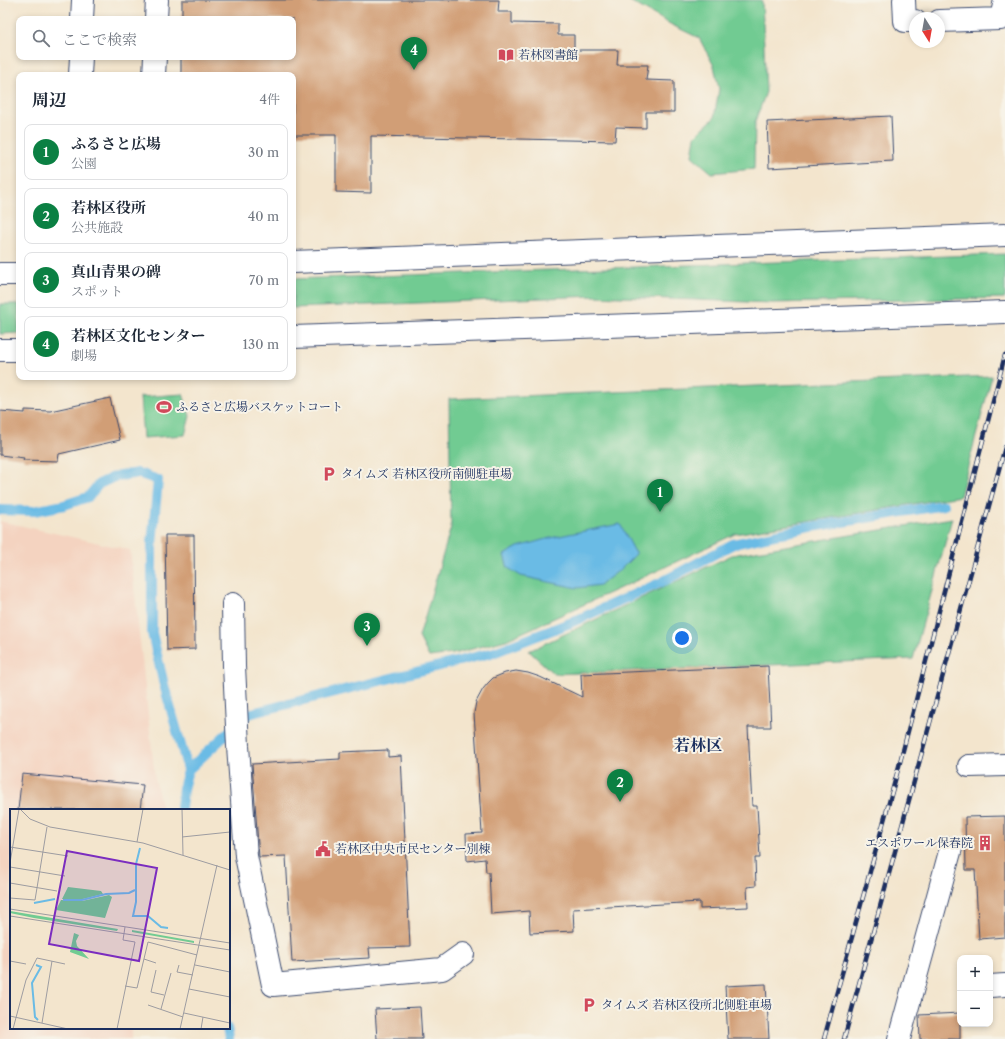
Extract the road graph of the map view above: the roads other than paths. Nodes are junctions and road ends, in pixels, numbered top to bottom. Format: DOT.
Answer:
graph roads {
  1 [pos="83,0"];
  2 [pos="157,0"];
  3 [pos="904,0"];
  4 [pos="1005,0"];
  5 [pos="82,16"];
  6 [pos="156,16"];
  7 [pos="909,21"];
  8 [pos="945,21"];
  9 [pos="81,60"];
  10 [pos="155,60"];
  11 [pos="80,72"];
  12 [pos="154,72"];
  13 [pos="1005,235"];
  14 [pos="296,262"];
  15 [pos="0,274"];
  16 [pos="16,274"];
  17 [pos="1005,312"];
  18 [pos="296,337"];
  19 [pos="0,350"];
  20 [pos="16,350"];
  21 [pos="233,604"];
  22 [pos="1005,765"];
  23 [pos="969,766"];
  24 [pos="951,848"];
  25 [pos="463,954"];
  26 [pos="1005,985"];
  27 [pos="993,986"];
  28 [pos="899,1039"];
  1 -- 5 [label="street"];
  2 -- 6 [label="street"];
  3 -- 7 [label="street"];
  4 -- 8 [label="street"];
  9 -- 11 [label="street"];
  10 -- 12 [label="street"];
  13 -- 14 [label="street"];
  15 -- 16 [label="street"];
  17 -- 18 [label="street"];
  19 -- 20 [label="street"];
  21 -- 25 [label="street"];
  22 -- 23 [label="street"];
  24 -- 28 [label="street"];
  26 -- 27 [label="street"];
}
